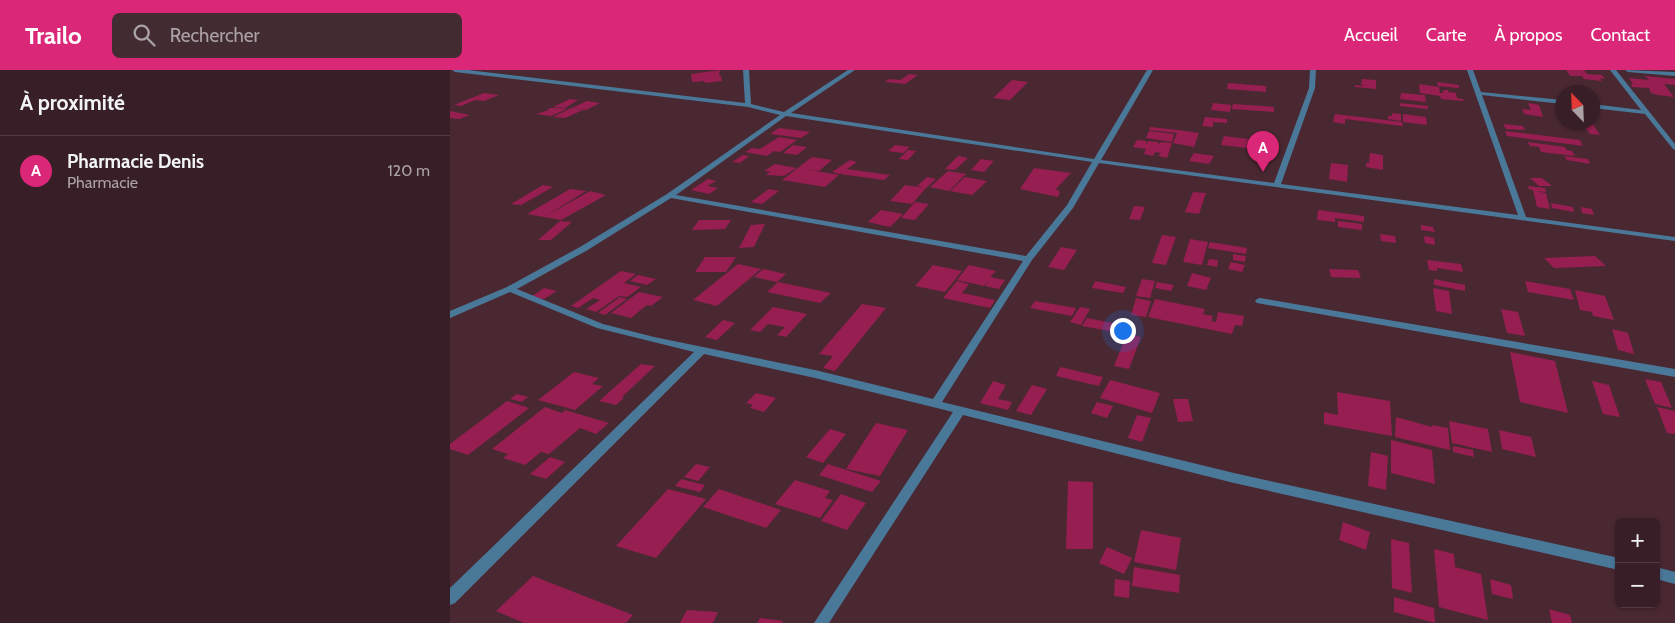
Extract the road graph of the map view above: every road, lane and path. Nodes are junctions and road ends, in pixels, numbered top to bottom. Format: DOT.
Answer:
graph roads {
  1 [pos="455,70"];
  2 [pos="746,70"];
  3 [pos="852,70"];
  4 [pos="1150,70"];
  5 [pos="1313,70"];
  6 [pos="1470,70"];
  7 [pos="1613,70"];
  8 [pos="1628,70"];
  9 [pos="450,72"];
  10 [pos="1675,74"];
  11 [pos="1477,93"];
  12 [pos="1555,101"];
  13 [pos="748,105"];
  14 [pos="1600,107"];
  15 [pos="1645,112"];
  16 [pos="784,114"];
  17 [pos="1675,148"];
  18 [pos="1096,161"];
  19 [pos="1277,184"];
  20 [pos="670,196"];
  21 [pos="1523,219"];
  22 [pos="1675,239"];
  23 [pos="1028,259"];
  24 [pos="510,289"];
  25 [pos="1260,301"];
  26 [pos="450,315"];
  27 [pos="702,350"];
  28 [pos="1675,374"];
  29 [pos="936,403"];
  30 [pos="960,411"];
  31 [pos="1615,563"];
  32 [pos="1660,574"];
  33 [pos="1675,578"];
  34 [pos="450,598"];
  35 [pos="821,623"];
  1 -- 9 [label="street"];
  1 -- 13 [label="street"];
  2 -- 13 [label="street"];
  3 -- 16 [label="street"];
  4 -- 18 [label="street"];
  5 -- 19 [label="street"];
  6 -- 11 [label="street"];
  7 -- 15 [label="street"];
  8 -- 10 [label="street"];
  11 -- 12 [label="street"];
  11 -- 21 [label="street"];
  13 -- 16 [label="street"];
  14 -- 15 [label="street"];
  15 -- 17 [label="street"];
  16 -- 18 [label="street"];
  16 -- 20 [label="street"];
  18 -- 19 [label="street"];
  18 -- 23 [label="street"];
  19 -- 21 [label="street"];
  20 -- 23 [label="street"];
  20 -- 24 [label="street"];
  21 -- 22 [label="street"];
  23 -- 29 [label="street"];
  24 -- 26 [label="street"];
  24 -- 27 [label="street"];
  25 -- 28 [label="street"];
  27 -- 29 [label="street"];
  27 -- 34 [label="street"];
  29 -- 30 [label="street"];
  30 -- 31 [label="street"];
  30 -- 35 [label="street"];
  32 -- 33 [label="street"];
}
